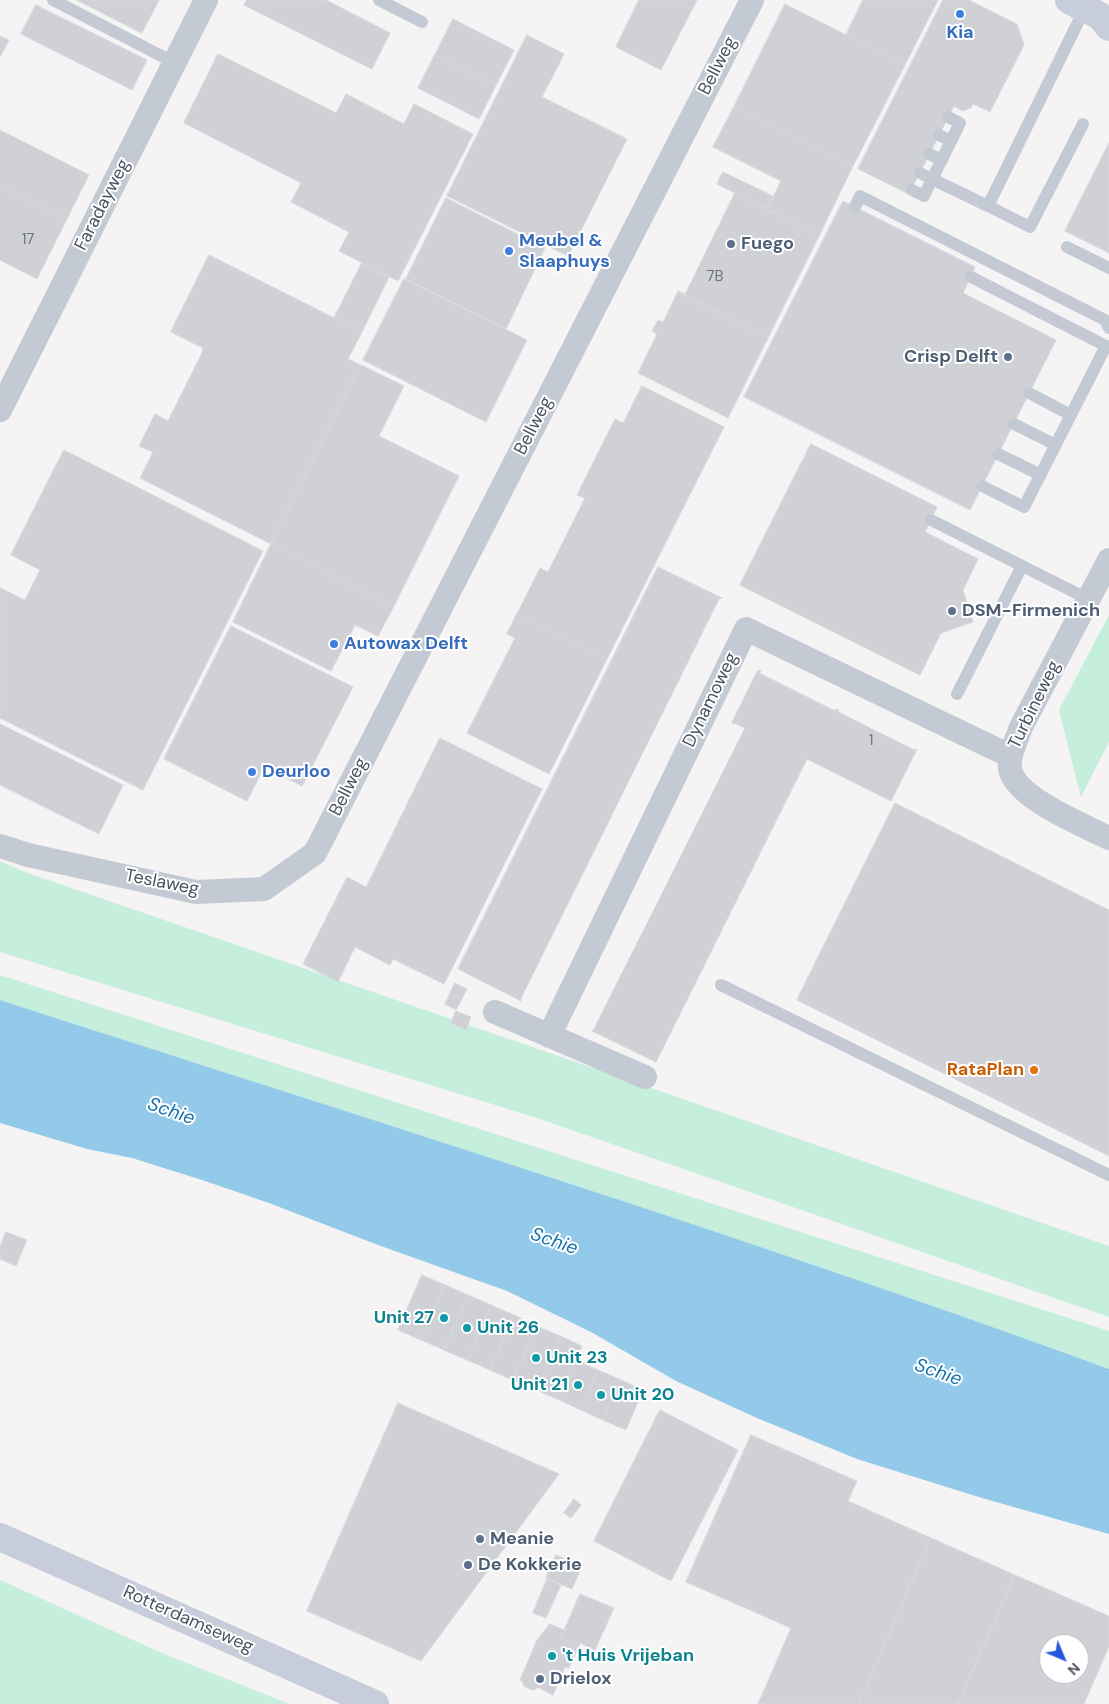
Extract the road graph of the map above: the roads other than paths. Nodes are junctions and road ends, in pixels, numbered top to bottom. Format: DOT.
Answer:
graph roads {
  1 [pos="53,0"];
  2 [pos="206,0"];
  3 [pos="379,0"];
  4 [pos="752,0"];
  5 [pos="1095,13"];
  6 [pos="422,22"];
  7 [pos="175,63"];
  8 [pos="948,117"];
  9 [pos="1083,124"];
  10 [pos="939,135"];
  11 [pos="951,142"];
  12 [pos="930,154"];
  13 [pos="942,160"];
  14 [pos="920,173"];
  15 [pos="932,179"];
  16 [pos="912,190"];
  17 [pos="988,206"];
  18 [pos="855,207"];
  19 [pos="1067,247"];
  20 [pos="1109,268"];
  21 [pos="970,277"];
  22 [pos="1109,328"];
  23 [pos="1108,346"];
  24 [pos="1028,393"];
  25 [pos="0,410"];
  26 [pos="1072,415"];
  27 [pos="1014,424"];
  28 [pos="1056,445"];
  29 [pos="998,454"];
  30 [pos="1041,475"];
  31 [pos="982,486"];
  32 [pos="931,520"];
  33 [pos="1109,560"];
  34 [pos="1022,566"];
  35 [pos="1088,599"];
  36 [pos="957,694"];
  37 [pos="1010,756"];
  38 [pos="1109,838"];
  39 [pos="0,846"];
  40 [pos="315,853"];
  41 [pos="721,985"];
  42 [pos="495,1012"];
  43 [pos="549,1036"];
  44 [pos="645,1078"];
  45 [pos="1109,1176"];
  46 [pos="0,1537"];
  47 [pos="375,1704"];
  1 -- 7 [label="lane"];
  2 -- 7 [label="street, Faradayweg"];
  3 -- 6 [label="lane"];
  4 -- 40 [label="street, Bellweg"];
  5 -- 17 [label="lane"];
  7 -- 25 [label="street, Faradayweg"];
  8 -- 11 [label="lane"];
  9 -- 17 [label="lane"];
  10 -- 11 [label="lane"];
  11 -- 13 [label="lane"];
  12 -- 13 [label="lane"];
  13 -- 15 [label="lane"];
  14 -- 15 [label="lane"];
  15 -- 16 [label="lane"];
  15 -- 17 [label="lane"];
  18 -- 22 [label="lane"];
  19 -- 20 [label="lane"];
  21 -- 23 [label="lane"];
  23 -- 26 [label="lane"];
  24 -- 26 [label="lane"];
  26 -- 28 [label="lane"];
  27 -- 28 [label="lane"];
  28 -- 30 [label="lane"];
  29 -- 30 [label="lane"];
  30 -- 31 [label="lane"];
  32 -- 34 [label="lane"];
  33 -- 35 [label="street, Turbineweg"];
  34 -- 35 [label="lane"];
  34 -- 36 [label="lane"];
  35 -- 37 [label="street, Turbineweg"];
  37 -- 38 [label="street, Turbineweg"];
  37 -- 43 [label="street, Dynamoweg"];
  39 -- 40 [label="street, Teslaweg"];
  41 -- 45 [label="lane"];
  42 -- 43 [label="street"];
  43 -- 44 [label="street"];
  46 -- 47 [label="street, Rotterdamseweg"];
}
